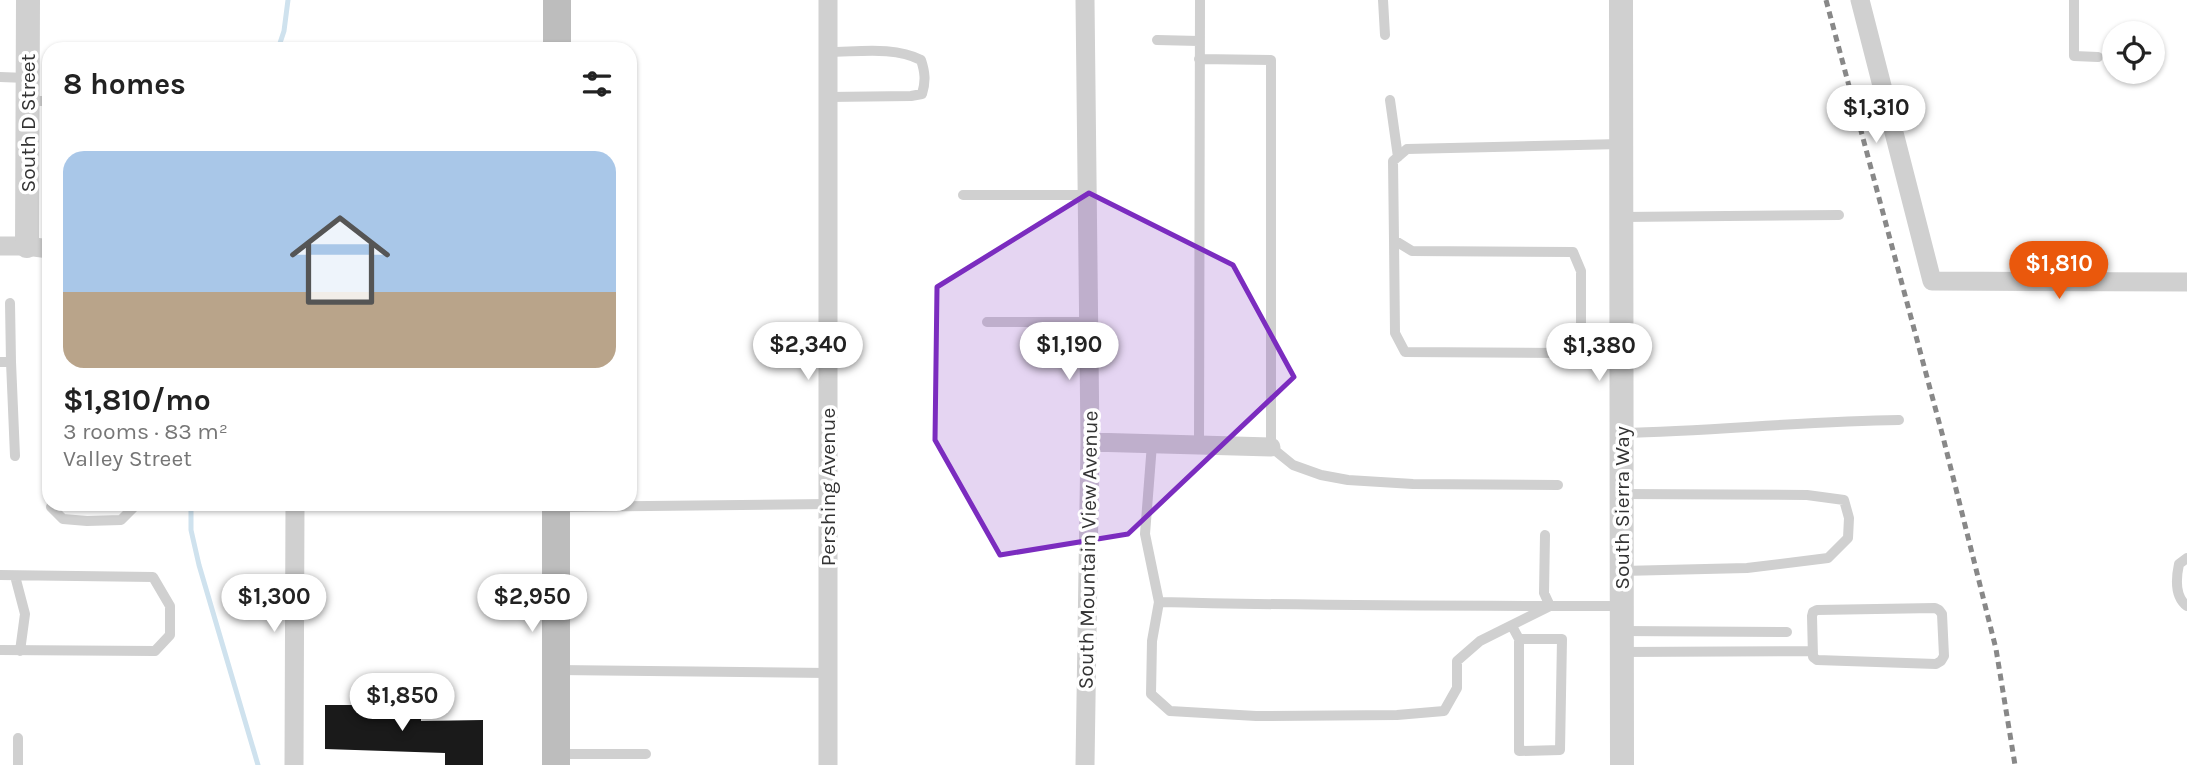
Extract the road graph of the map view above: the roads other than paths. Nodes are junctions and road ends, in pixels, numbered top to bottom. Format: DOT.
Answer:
graph roads {
  1 [pos="28,0"];
  2 [pos="557,0"];
  3 [pos="828,0"];
  4 [pos="1085,0"];
  5 [pos="1200,0"];
  6 [pos="1383,0"];
  7 [pos="1621,0"];
  8 [pos="1860,0"];
  9 [pos="2074,0"];
  10 [pos="1385,35"];
  11 [pos="1157,40"];
  12 [pos="1199,41"];
  13 [pos="557,42"];
  14 [pos="828,51"];
  15 [pos="2098,57"];
  16 [pos="1199,59"];
  17 [pos="0,77"];
  18 [pos="35,93"];
  19 [pos="828,97"];
  20 [pos="1390,100"];
  21 [pos="1621,144"];
  22 [pos="1398,157"];
  23 [pos="962,195"];
  24 [pos="1087,195"];
  25 [pos="1839,215"];
  26 [pos="1621,217"];
  27 [pos="1394,240"];
  28 [pos="0,246"];
  29 [pos="38,248"];
  30 [pos="2187,282"];
  31 [pos="10,303"];
  32 [pos="988,322"];
  33 [pos="1089,322"];
  34 [pos="6,362"];
  35 [pos="1899,419"];
  36 [pos="1622,433"];
  37 [pos="1090,442"];
  38 [pos="1152,444"];
  39 [pos="1199,445"];
  40 [pos="1270,447"];
  41 [pos="15,456"];
  42 [pos="1558,485"];
  43 [pos="1622,494"];
  44 [pos="828,504"];
  45 [pos="637,505"];
  46 [pos="55,511"];
  47 [pos="130,511"];
  48 [pos="295,511"];
  49 [pos="556,511"];
  50 [pos="1545,535"];
  51 [pos="2187,558"];
  52 [pos="1622,571"];
  53 [pos="0,575"];
  54 [pos="15,576"];
  55 [pos="1159,602"];
  56 [pos="1550,606"];
  57 [pos="1622,606"];
  58 [pos="2187,606"];
  59 [pos="1512,626"];
  60 [pos="1787,632"];
  61 [pos="1519,639"];
  62 [pos="1622,642"];
  63 [pos="0,650"];
  64 [pos="20,650"];
  65 [pos="1813,651"];
  66 [pos="556,670"];
  67 [pos="828,673"];
  68 [pos="18,738"];
  69 [pos="646,754"];
  70 [pos="556,760"];
  71 [pos="18,765"];
  72 [pos="294,765"];
  73 [pos="828,765"];
  74 [pos="1085,765"];
  75 [pos="1622,765"];
  1 -- 18 [label="street, South D Street"];
  2 -- 13 [label="main road"];
  3 -- 14 [label="street, Pershing Avenue"];
  4 -- 24 [label="street, South Mountain View Avenue"];
  5 -- 12 [label="lane"];
  6 -- 10 [label="lane"];
  7 -- 21 [label="street, South Sierra Way"];
  8 -- 30 [label="street"];
  9 -- 15 [label="lane"];
  11 -- 12 [label="lane"];
  12 -- 16 [label="lane"];
  14 -- 19 [label="street, Pershing Avenue"];
  14 -- 19 [label="lane"];
  16 -- 39 [label="lane"];
  16 -- 40 [label="lane"];
  17 -- 18 [label="lane"];
  18 -- 29 [label="street, South D Street"];
  19 -- 44 [label="street, Pershing Avenue"];
  20 -- 22 [label="lane"];
  21 -- 22 [label="lane"];
  21 -- 26 [label="street, South Sierra Way"];
  22 -- 27 [label="lane"];
  23 -- 24 [label="lane"];
  24 -- 33 [label="street, South Mountain View Avenue"];
  25 -- 26 [label="lane"];
  26 -- 36 [label="street, South Sierra Way"];
  27 -- 27 [label="lane"];
  28 -- 29 [label="street"];
  31 -- 34 [label="lane"];
  32 -- 33 [label="lane"];
  33 -- 37 [label="street, South Mountain View Avenue"];
  34 -- 41 [label="lane"];
  35 -- 36 [label="lane"];
  36 -- 43 [label="street, South Sierra Way"];
  37 -- 38 [label="street"];
  37 -- 74 [label="street, South Mountain View Avenue"];
  38 -- 39 [label="street"];
  38 -- 55 [label="lane"];
  39 -- 40 [label="street"];
  40 -- 42 [label="lane"];
  43 -- 52 [label="street, South Sierra Way"];
  43 -- 52 [label="lane"];
  44 -- 45 [label="lane"];
  44 -- 67 [label="street, Pershing Avenue"];
  46 -- 47 [label="lane"];
  48 -- 72 [label="street"];
  49 -- 66 [label="main road"];
  50 -- 56 [label="lane"];
  51 -- 58 [label="lane"];
  52 -- 57 [label="street, South Sierra Way"];
  53 -- 54 [label="lane"];
  54 -- 64 [label="lane"];
  54 -- 64 [label="lane"];
  55 -- 56 [label="lane"];
  55 -- 59 [label="lane"];
  56 -- 57 [label="lane"];
  56 -- 59 [label="lane"];
  57 -- 62 [label="street, South Sierra Way"];
  59 -- 61 [label="lane"];
  60 -- 62 [label="lane"];
  61 -- 61 [label="lane"];
  62 -- 65 [label="lane"];
  62 -- 75 [label="street, South Sierra Way"];
  63 -- 64 [label="lane"];
  65 -- 65 [label="lane"];
  66 -- 67 [label="lane"];
  66 -- 70 [label="main road"];
  67 -- 73 [label="street, Pershing Avenue"];
  68 -- 71 [label="lane"];
  69 -- 70 [label="lane"];
}
